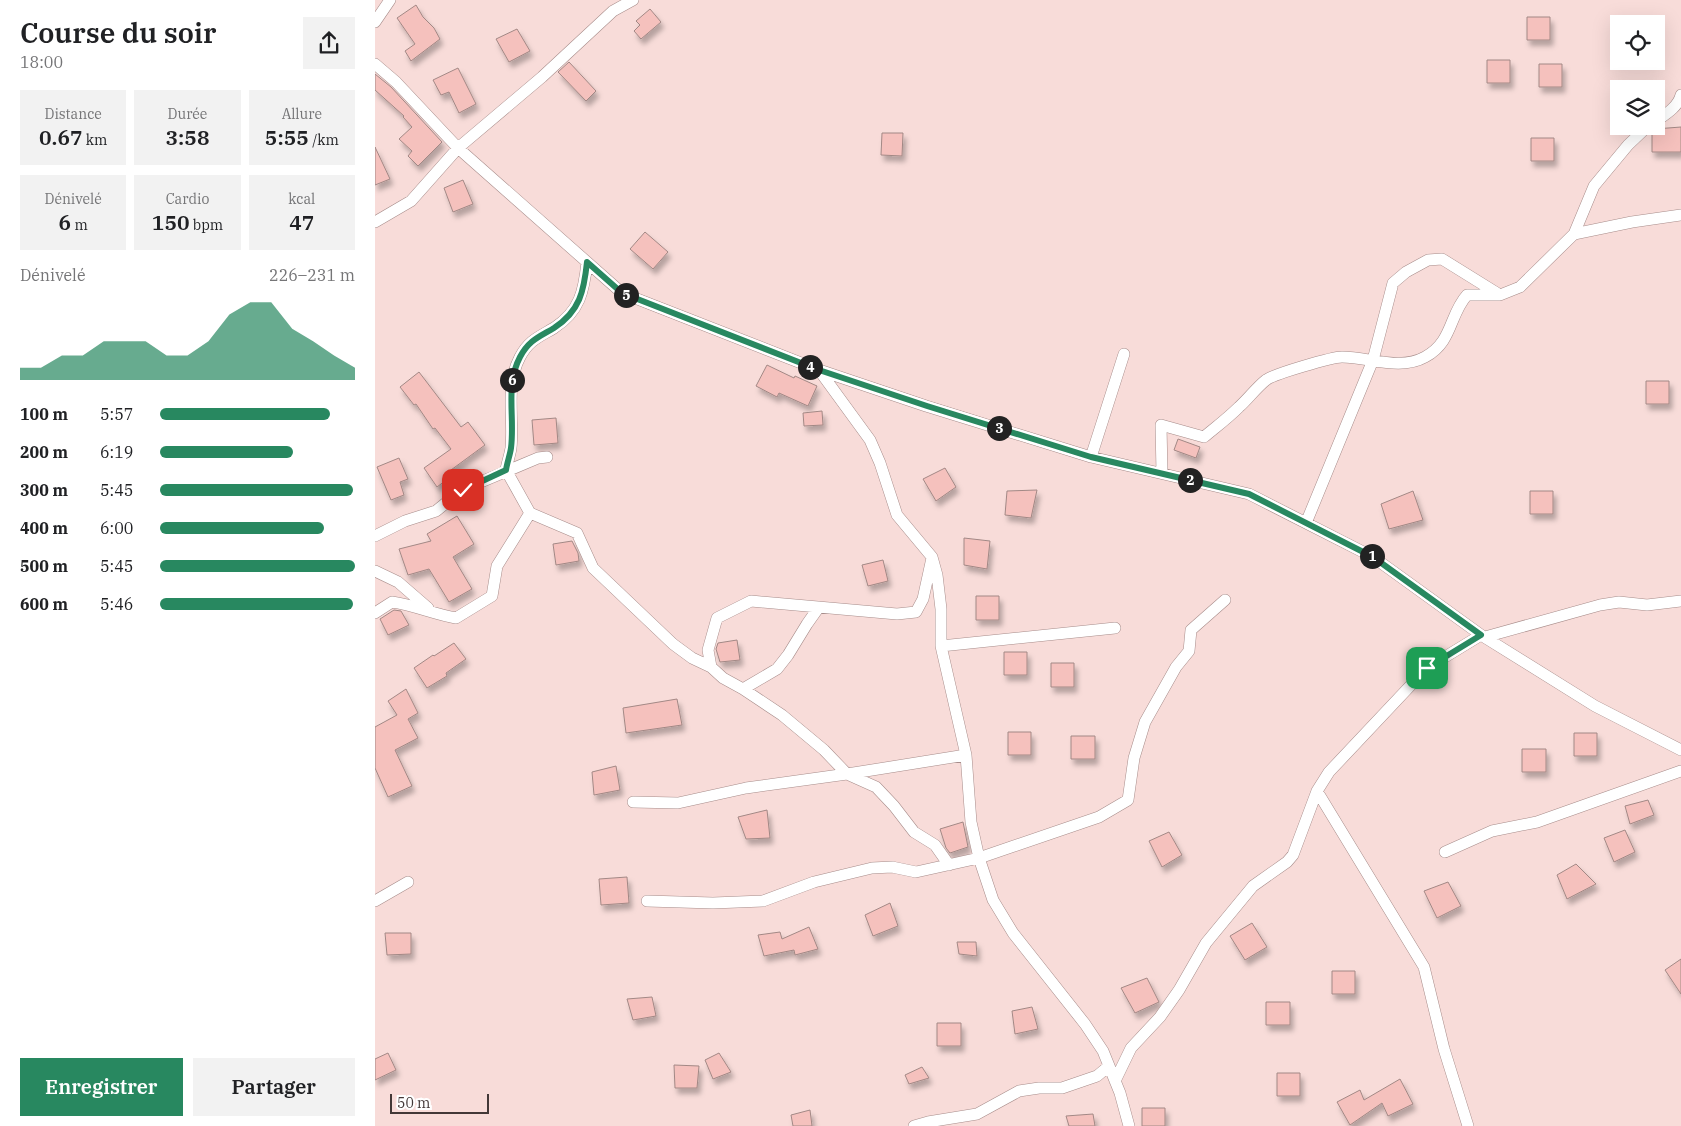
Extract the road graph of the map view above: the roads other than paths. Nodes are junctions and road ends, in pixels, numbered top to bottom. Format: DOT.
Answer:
graph roads {
  1 [pos="390,0"];
  2 [pos="633,0"];
  3 [pos="375,22"];
  4 [pos="375,64"];
  5 [pos="1681,95"];
  6 [pos="1665,115"];
  7 [pos="1639,135"];
  8 [pos="458,148"];
  9 [pos="1681,215"];
  10 [pos="375,222"];
  11 [pos="1574,234"];
  12 [pos="587,262"];
  13 [pos="1500,295"];
  14 [pos="1124,354"];
  15 [pos="1373,360"];
  16 [pos="819,370"];
  17 [pos="845,379"];
  18 [pos="846,407"];
  19 [pos="547,457"];
  20 [pos="1091,457"];
  21 [pos="506,470"];
  22 [pos="1162,473"];
  23 [pos="531,513"];
  24 [pos="1306,523"];
  25 [pos="375,536"];
  26 [pos="932,557"];
  27 [pos="375,571"];
  28 [pos="1225,600"];
  29 [pos="1681,601"];
  30 [pos="819,607"];
  31 [pos="375,614"];
  32 [pos="435,614"];
  33 [pos="1115,628"];
  34 [pos="1483,636"];
  35 [pos="941,646"];
  36 [pos="711,667"];
  37 [pos="743,689"];
  38 [pos="1681,750"];
  39 [pos="966,755"];
  40 [pos="1681,771"];
  41 [pos="847,774"];
  42 [pos="1317,792"];
  43 [pos="633,802"];
  44 [pos="1445,852"];
  45 [pos="979,858"];
  46 [pos="949,865"];
  47 [pos="408,882"];
  48 [pos="375,901"];
  49 [pos="647,901"];
  50 [pos="1109,1066"];
  51 [pos="1097,1076"];
  52 [pos="1115,1081"];
  53 [pos="1120,1093"];
  54 [pos="914,1126"];
  55 [pos="1129,1126"];
  56 [pos="1468,1126"];
  1 -- 3 [label="street"];
  2 -- 8 [label="street"];
  4 -- 8 [label="street"];
  5 -- 6 [label="street"];
  7 -- 11 [label="street"];
  8 -- 10 [label="street"];
  8 -- 12 [label="street"];
  9 -- 11 [label="street"];
  11 -- 13 [label="street"];
  12 -- 16 [label="street"];
  12 -- 21 [label="street"];
  13 -- 15 [label="street"];
  13 -- 15 [label="street"];
  14 -- 20 [label="street"];
  15 -- 22 [label="street"];
  15 -- 24 [label="street"];
  16 -- 17 [label="street"];
  16 -- 18 [label="street"];
  17 -- 18 [label="street"];
  17 -- 20 [label="street"];
  18 -- 26 [label="street"];
  19 -- 21 [label="street"];
  20 -- 22 [label="street"];
  21 -- 23 [label="street"];
  21 -- 25 [label="street"];
  22 -- 24 [label="street"];
  23 -- 32 [label="street"];
  23 -- 36 [label="street"];
  24 -- 34 [label="street"];
  26 -- 30 [label="street"];
  26 -- 35 [label="street"];
  27 -- 32 [label="street"];
  28 -- 45 [label="street"];
  29 -- 34 [label="street"];
  30 -- 36 [label="street"];
  30 -- 37 [label="street"];
  31 -- 32 [label="street"];
  33 -- 35 [label="street"];
  34 -- 38 [label="street"];
  34 -- 42 [label="street"];
  35 -- 39 [label="street"];
  36 -- 37 [label="street"];
  37 -- 41 [label="street"];
  39 -- 41 [label="street"];
  39 -- 45 [label="street"];
  40 -- 44 [label="street"];
  41 -- 43 [label="street"];
  41 -- 46 [label="street"];
  42 -- 52 [label="street"];
  42 -- 56 [label="street"];
  45 -- 46 [label="street"];
  45 -- 50 [label="street"];
  46 -- 49 [label="street"];
  47 -- 48 [label="street"];
  50 -- 51 [label="street"];
  50 -- 52 [label="street"];
  51 -- 53 [label="street"];
  51 -- 54 [label="street"];
  52 -- 53 [label="street"];
  53 -- 55 [label="street"];
}
